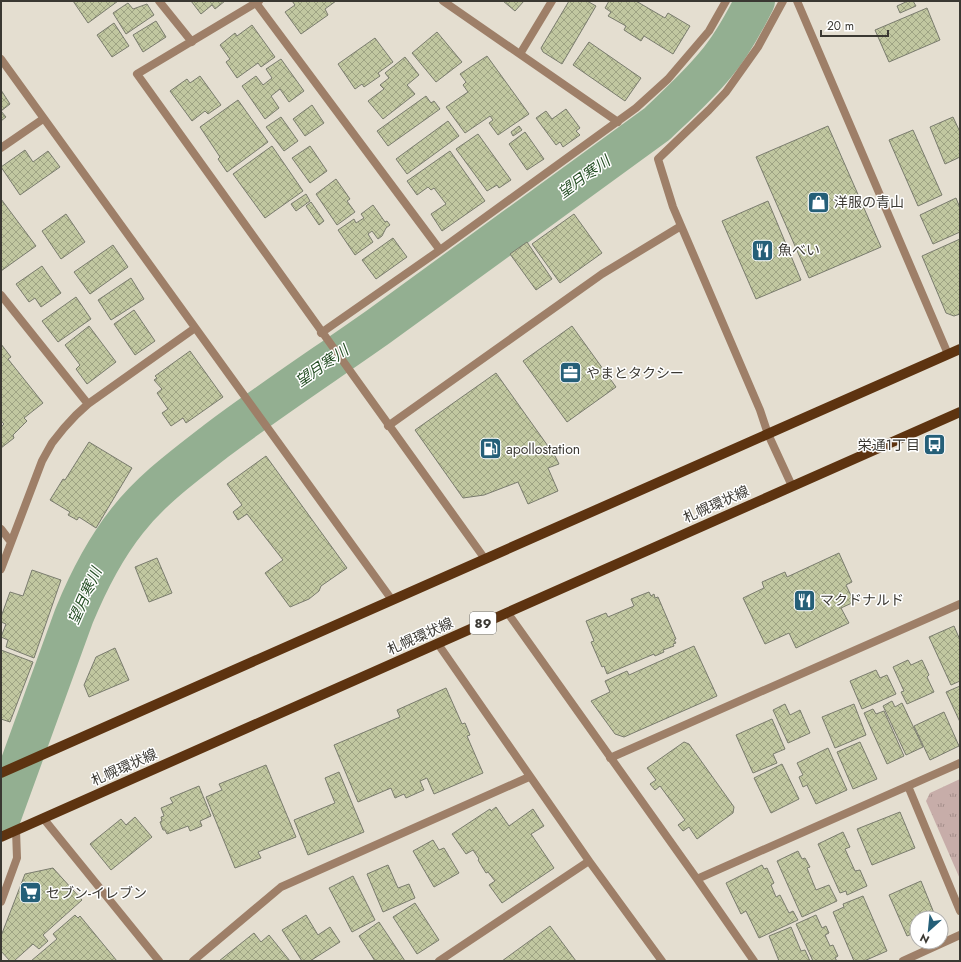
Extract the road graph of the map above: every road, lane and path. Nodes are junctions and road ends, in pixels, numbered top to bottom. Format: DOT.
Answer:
graph roads {
  1 [pos="159,1"];
  2 [pos="444,1"];
  3 [pos="552,1"];
  4 [pos="726,1"];
  5 [pos="783,1"];
  6 [pos="797,1"];
  7 [pos="258,2"];
  8 [pos="192,42"];
  9 [pos="520,54"];
  10 [pos="1,59"];
  11 [pos="43,119"];
  12 [pos="618,122"];
  13 [pos="1,148"];
  14 [pos="681,226"];
  15 [pos="440,250"];
  16 [pos="1,296"];
  17 [pos="195,328"];
  18 [pos="321,333"];
  19 [pos="960,349"];
  20 [pos="948,354"];
  21 [pos="88,404"];
  22 [pos="960,412"];
  23 [pos="388,426"];
  24 [pos="768,434"];
  25 [pos="792,486"];
  26 [pos="1,529"];
  27 [pos="11,542"];
  28 [pos="485,559"];
  29 [pos="1,569"];
  30 [pos="392,600"];
  31 [pos="960,604"];
  32 [pos="506,612"];
  33 [pos="438,644"];
  34 [pos="610,758"];
  35 [pos="960,763"];
  36 [pos="2,772"];
  37 [pos="529,777"];
  38 [pos="908,786"];
  39 [pos="43,818"];
  40 [pos="16,830"];
  41 [pos="4,836"];
  42 [pos="589,861"];
  43 [pos="697,879"];
  44 [pos="1,902"];
  45 [pos="960,911"];
  46 [pos="960,936"];
  47 [pos="159,961"];
  48 [pos="193,961"];
  49 [pos="439,961"];
  50 [pos="662,961"];
  51 [pos="754,961"];
  52 [pos="903,961"];
  1 -- 8 [label="street"];
  2 -- 9 [label="street"];
  3 -- 9 [label="street"];
  4 -- 12 [label="street"];
  5 -- 14 [label="street"];
  6 -- 20 [label="street"];
  7 -- 8 [label="street"];
  7 -- 15 [label="street"];
  8 -- 18 [label="street"];
  9 -- 12 [label="street"];
  10 -- 11 [label="street"];
  11 -- 13 [label="street"];
  11 -- 17 [label="street"];
  12 -- 15 [label="street"];
  14 -- 23 [label="street"];
  14 -- 24 [label="street"];
  15 -- 18 [label="street"];
  16 -- 21 [label="street"];
  17 -- 21 [label="street"];
  17 -- 30 [label="street"];
  18 -- 23 [label="street"];
  19 -- 20 [label="main road"];
  20 -- 24 [label="main road"];
  21 -- 27 [label="street"];
  22 -- 25 [label="main road, 札幌環状線 / 89"];
  23 -- 28 [label="street"];
  24 -- 25 [label="street"];
  24 -- 28 [label="main road"];
  25 -- 32 [label="main road, 札幌環状線 / 89"];
  26 -- 27 [label="street"];
  27 -- 29 [label="street"];
  28 -- 30 [label="main road"];
  30 -- 36 [label="main road"];
  31 -- 34 [label="street"];
  32 -- 33 [label="main road, 札幌環状線 / 89"];
  32 -- 34 [label="street"];
  33 -- 37 [label="street"];
  33 -- 39 [label="main road, 札幌環状線 / 89"];
  34 -- 43 [label="street"];
  35 -- 38 [label="street"];
  37 -- 42 [label="street"];
  37 -- 48 [label="street"];
  38 -- 43 [label="street"];
  38 -- 45 [label="street"];
  39 -- 40 [label="main road, 札幌環状線 / 89"];
  39 -- 47 [label="street"];
  40 -- 41 [label="main road, 札幌環状線 / 89"];
  40 -- 44 [label="street"];
  42 -- 49 [label="street"];
  42 -- 50 [label="street"];
  43 -- 51 [label="street"];
  46 -- 52 [label="street"];
}
